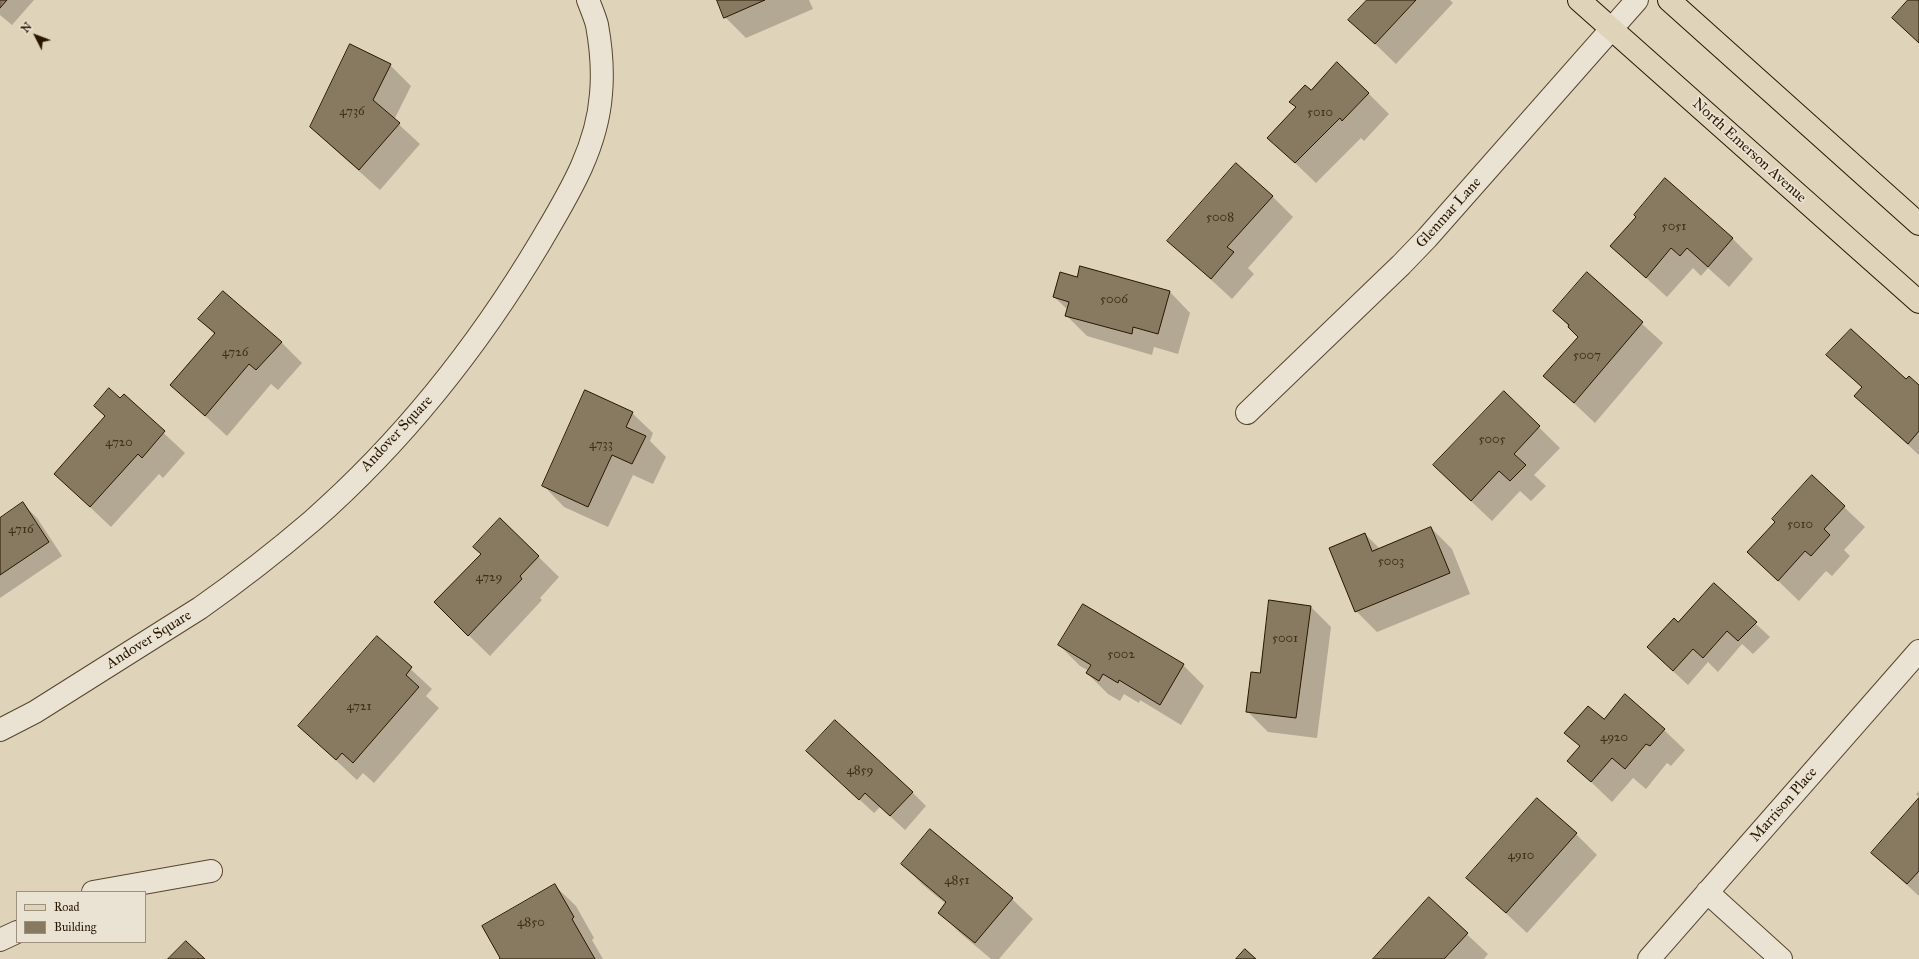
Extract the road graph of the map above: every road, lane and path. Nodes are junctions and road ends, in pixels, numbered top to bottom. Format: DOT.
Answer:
graph roads {
  1 [pos="588,0"];
  2 [pos="1579,0"];
  3 [pos="1637,0"];
  4 [pos="1669,0"];
  5 [pos="1611,29"];
  6 [pos="1919,224"];
  7 [pos="1919,302"];
  8 [pos="1247,413"];
  9 [pos="1919,651"];
  10 [pos="0,730"];
  11 [pos="211,871"];
  12 [pos="99,891"];
  13 [pos="1708,892"];
  14 [pos="16,932"];
  15 [pos="0,940"];
  16 [pos="1649,959"];
  17 [pos="1781,959"];
  1 -- 10 [label="street, Andover Square"];
  2 -- 5 [label="main road, North Emerson Avenue"];
  3 -- 5 [label="street, Glenmar Lane"];
  4 -- 6 [label="main road"];
  5 -- 7 [label="main road, North Emerson Avenue"];
  5 -- 8 [label="street, Glenmar Lane"];
  9 -- 13 [label="street, Marrison Place"];
  11 -- 12 [label="street"];
  13 -- 16 [label="street, Marrison Place"];
  13 -- 17 [label="street"];
  14 -- 15 [label="street"];
}
